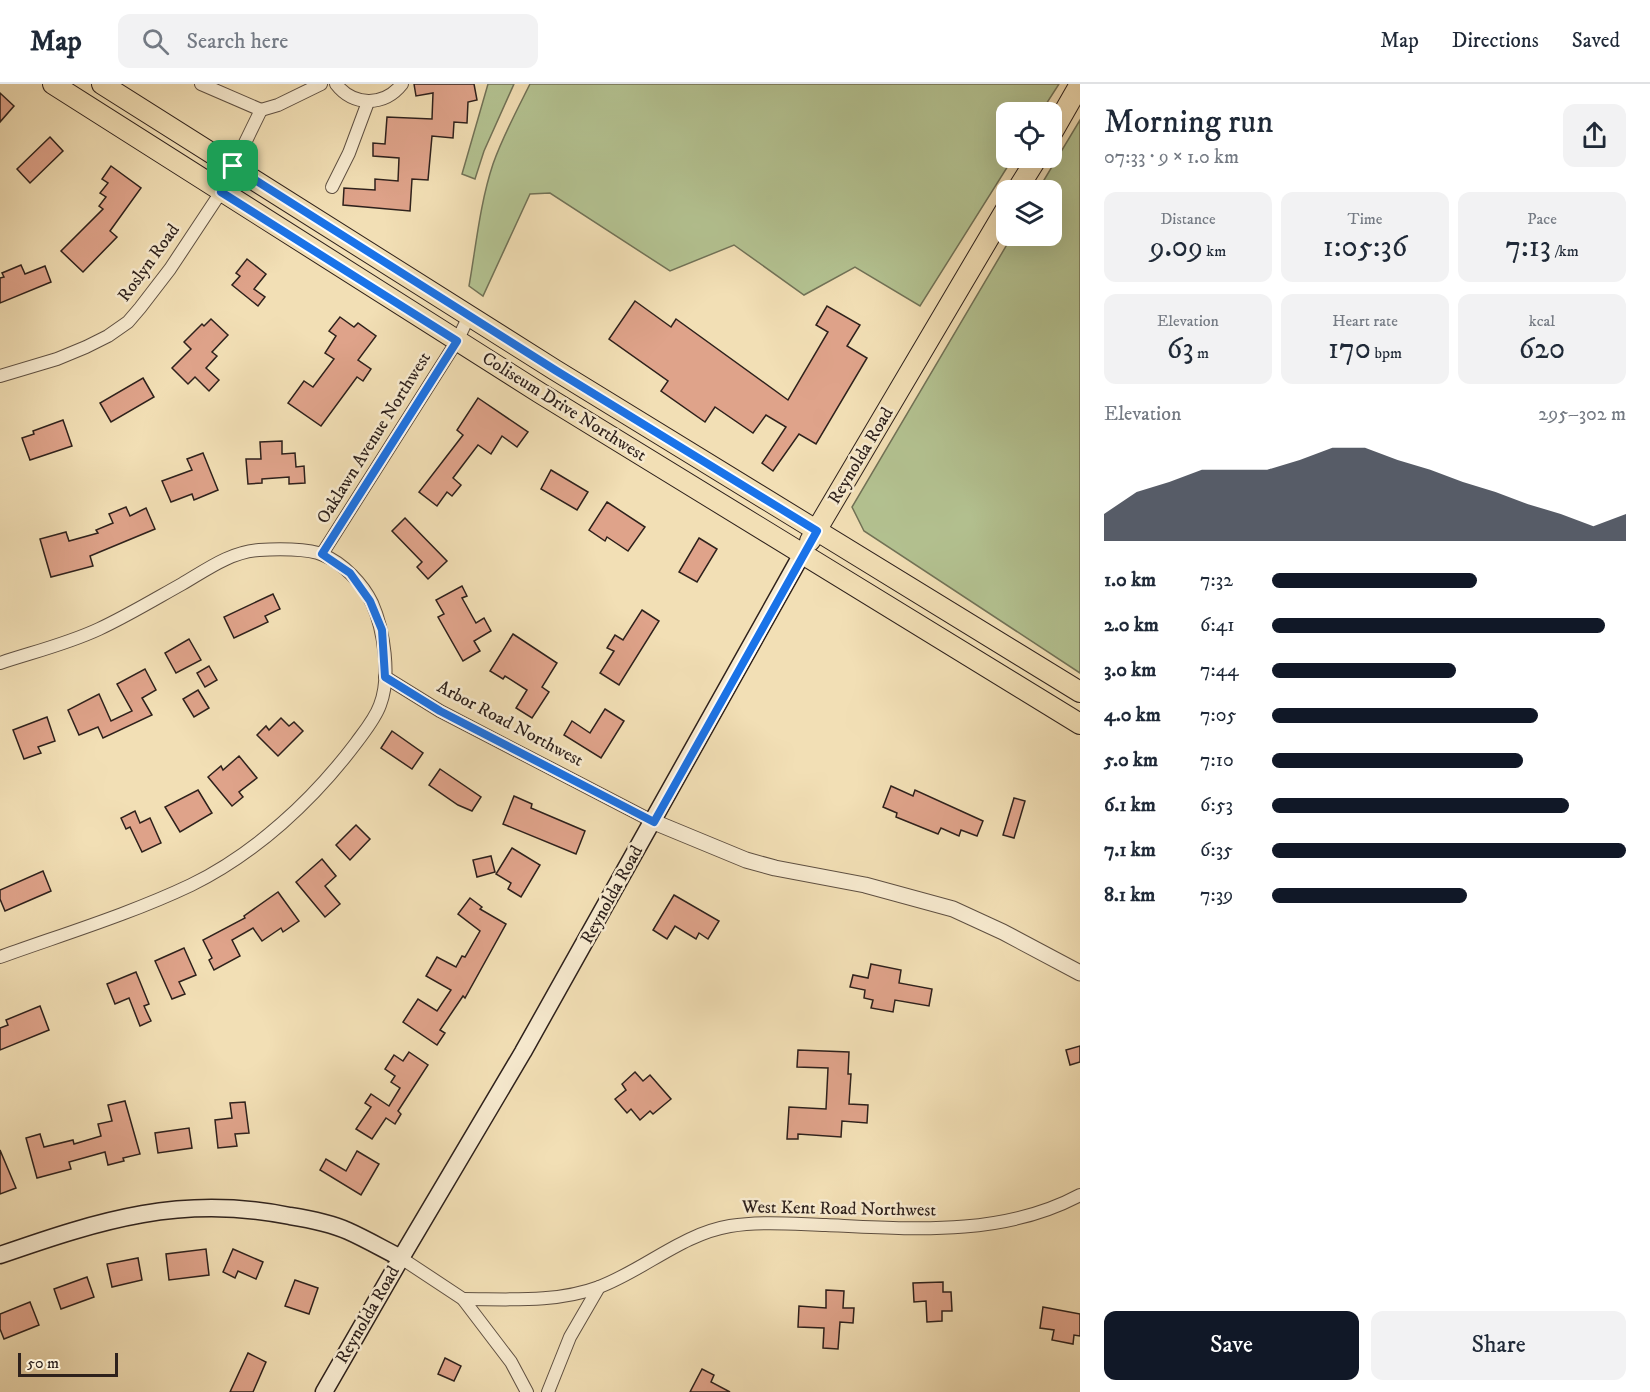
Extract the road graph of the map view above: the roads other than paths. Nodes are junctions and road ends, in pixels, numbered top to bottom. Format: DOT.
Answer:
graph roads {
  1 [pos="53,84"];
  2 [pos="102,84"];
  3 [pos="201,84"];
  4 [pos="321,84"];
  5 [pos="336,84"];
  6 [pos="402,84"];
  7 [pos="1080,84"];
  8 [pos="368,102"];
  9 [pos="261,110"];
  10 [pos="1062,116"];
  11 [pos="233,166"];
  12 [pos="332,187"];
  13 [pos="221,192"];
  14 [pos="996,226"];
  15 [pos="469,315"];
  16 [pos="457,341"];
  17 [pos="0,376"];
  18 [pos="817,531"];
  19 [pos="322,554"];
  20 [pos="802,554"];
  21 [pos="0,663"];
  22 [pos="385,677"];
  23 [pos="1080,692"];
  24 [pos="1080,724"];
  25 [pos="654,822"];
  26 [pos="0,957"];
  27 [pos="1080,973"];
  28 [pos="1080,1195"];
  29 [pos="0,1255"];
  30 [pos="401,1258"];
  31 [pos="599,1287"];
  32 [pos="464,1299"];
  33 [pos="324,1392"];
  34 [pos="527,1392"];
  35 [pos="548,1392"];
  1 -- 13 [label="main road, Coliseum Drive Northwest"];
  2 -- 11 [label="main road, Coliseum Drive Northwest"];
  3 -- 9 [label="street"];
  4 -- 9 [label="street"];
  5 -- 8 [label="street"];
  6 -- 8 [label="street"];
  7 -- 10 [label="main road"];
  8 -- 12 [label="street"];
  9 -- 11 [label="street, Roslyn Road"];
  11 -- 13 [label="street, Roslyn Road"];
  11 -- 15 [label="main road, Coliseum Drive Northwest"];
  13 -- 16 [label="main road, Coliseum Drive Northwest"];
  13 -- 17 [label="street, Roslyn Road"];
  14 -- 18 [label="main road, Reynolda Road"];
  15 -- 16 [label="street, Oaklawn Avenue Northwest"];
  15 -- 18 [label="main road, Coliseum Drive Northwest"];
  16 -- 19 [label="street, Oaklawn Avenue Northwest"];
  16 -- 20 [label="main road, Coliseum Drive Northwest"];
  18 -- 20 [label="main road, Reynolda Road"];
  18 -- 23 [label="main road, Coliseum Drive Northwest"];
  19 -- 21 [label="street"];
  19 -- 22 [label="street"];
  20 -- 24 [label="main road, Coliseum Drive Northwest"];
  20 -- 25 [label="main road, Reynolda Road"];
  22 -- 25 [label="street, Arbor Road Northwest"];
  22 -- 26 [label="street"];
  25 -- 27 [label="street, Arbor Road Northwest"];
  25 -- 30 [label="main road, Reynolda Road"];
  28 -- 31 [label="street, West Kent Road Northwest"];
  29 -- 30 [label="main road"];
  30 -- 32 [label="street"];
  30 -- 33 [label="main road, Reynolda Road"];
  31 -- 32 [label="street, West Kent Road Northwest"];
  31 -- 35 [label="street"];
  32 -- 34 [label="street"];
}
